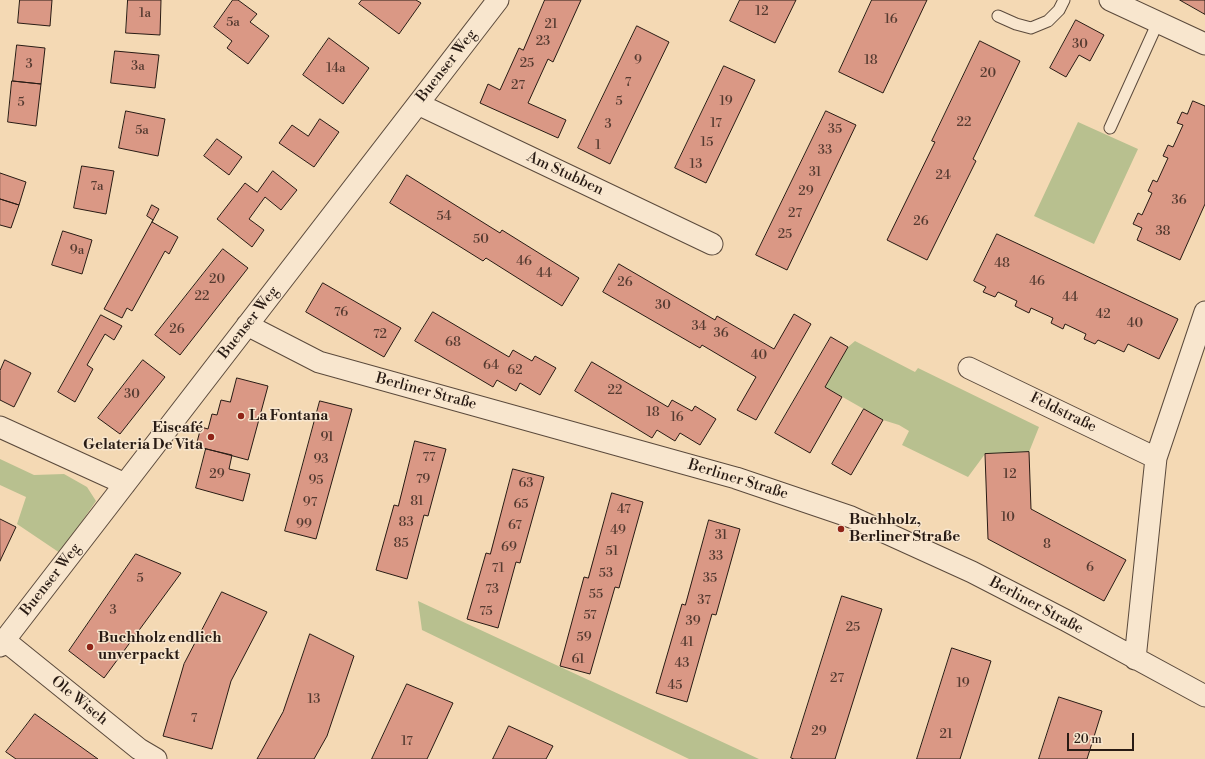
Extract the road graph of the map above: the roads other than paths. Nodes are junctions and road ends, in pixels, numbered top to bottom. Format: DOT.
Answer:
graph roads {
  1 [pos="498,0"];
  2 [pos="1064,0"];
  3 [pos="1110,0"];
  4 [pos="998,16"];
  5 [pos="1158,22"];
  6 [pos="1205,44"];
  7 [pos="418,104"];
  8 [pos="1110,128"];
  9 [pos="712,244"];
  10 [pos="1205,312"];
  11 [pos="247,325"];
  12 [pos="969,368"];
  13 [pos="0,427"];
  14 [pos="1156,458"];
  15 [pos="125,484"];
  16 [pos="2,643"];
  17 [pos="1135,659"];
  18 [pos="1205,696"];
  19 [pos="156,759"];
  1 -- 7 [label="street, Buenser Weg"];
  2 -- 4 [label="lane"];
  3 -- 5 [label="street"];
  5 -- 6 [label="street"];
  5 -- 8 [label="lane"];
  7 -- 9 [label="street, Am Stubben"];
  7 -- 11 [label="street, Buenser Weg"];
  10 -- 14 [label="street"];
  11 -- 15 [label="street, Buenser Weg"];
  11 -- 17 [label="street, Berliner Straße"];
  12 -- 14 [label="street, Feldstraße"];
  13 -- 15 [label="street"];
  14 -- 17 [label="street"];
  15 -- 16 [label="street, Buenser Weg"];
  16 -- 19 [label="street, Ole Wisch"];
  17 -- 18 [label="street, Berliner Straße"];
}
